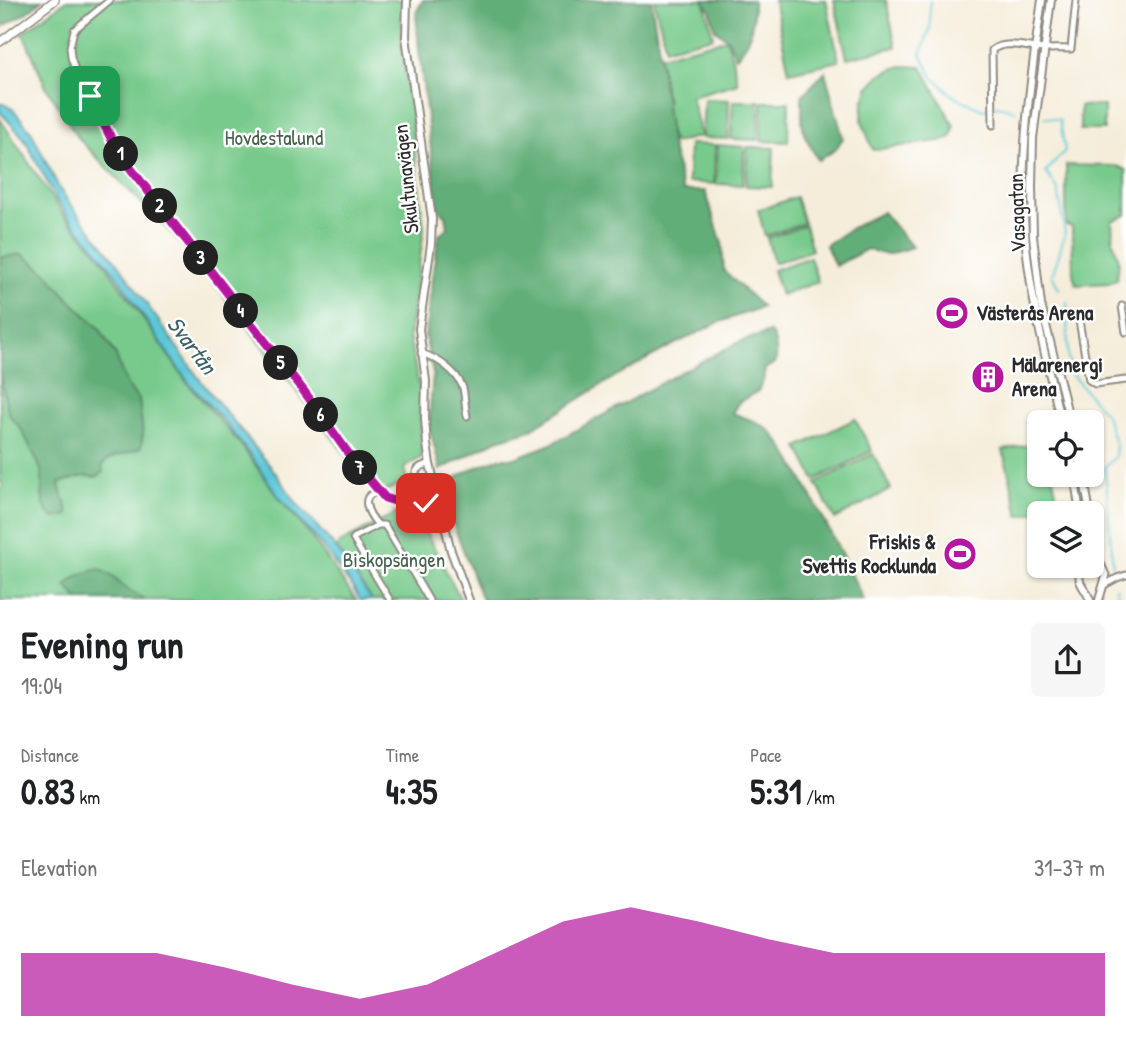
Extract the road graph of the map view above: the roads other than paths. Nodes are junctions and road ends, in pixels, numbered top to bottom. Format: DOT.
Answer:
graph roads {
  1 [pos="55,0"];
  2 [pos="110,0"];
  3 [pos="407,0"];
  4 [pos="1042,0"];
  5 [pos="1051,0"];
  6 [pos="1076,0"];
  7 [pos="0,42"];
  8 [pos="1036,48"];
  9 [pos="1044,48"];
  10 [pos="993,125"];
  11 [pos="1122,306"];
  12 [pos="1078,314"];
  13 [pos="1126,332"];
  14 [pos="421,353"];
  15 [pos="1126,380"];
  16 [pos="1058,410"];
  17 [pos="1067,410"];
  18 [pos="467,416"];
  19 [pos="429,464"];
  20 [pos="381,492"];
  21 [pos="378,526"];
  22 [pos="1104,572"];
  23 [pos="1126,575"];
  24 [pos="1078,578"];
  25 [pos="1104,578"];
  26 [pos="1117,578"];
  27 [pos="1103,586"];
  28 [pos="1083,588"];
  29 [pos="390,600"];
  30 [pos="429,600"];
  31 [pos="469,600"];
  32 [pos="1090,600"];
  33 [pos="1099,600"];
  1 -- 7 [label="main road"];
  2 -- 20 [label="street"];
  3 -- 14 [label="street, Skultunavägen"];
  4 -- 8 [label="street, Vasagatan"];
  5 -- 9 [label="street, Vasagatan"];
  6 -- 9 [label="street"];
  8 -- 9 [label="street"];
  8 -- 10 [label="street"];
  8 -- 16 [label="street, Vasagatan"];
  9 -- 17 [label="street, Vasagatan"];
  11 -- 13 [label="street"];
  12 -- 15 [label="street"];
  14 -- 18 [label="street"];
  14 -- 19 [label="street, Skultunavägen"];
  19 -- 20 [label="street"];
  19 -- 31 [label="street, Skultunavägen"];
  20 -- 21 [label="street"];
  21 -- 29 [label="street"];
  21 -- 30 [label="street"];
  22 -- 26 [label="street"];
  23 -- 26 [label="street"];
  24 -- 28 [label="street"];
  25 -- 27 [label="street"];
  26 -- 27 [label="street"];
  27 -- 28 [label="street"];
  27 -- 33 [label="street"];
  28 -- 32 [label="street"];
}
